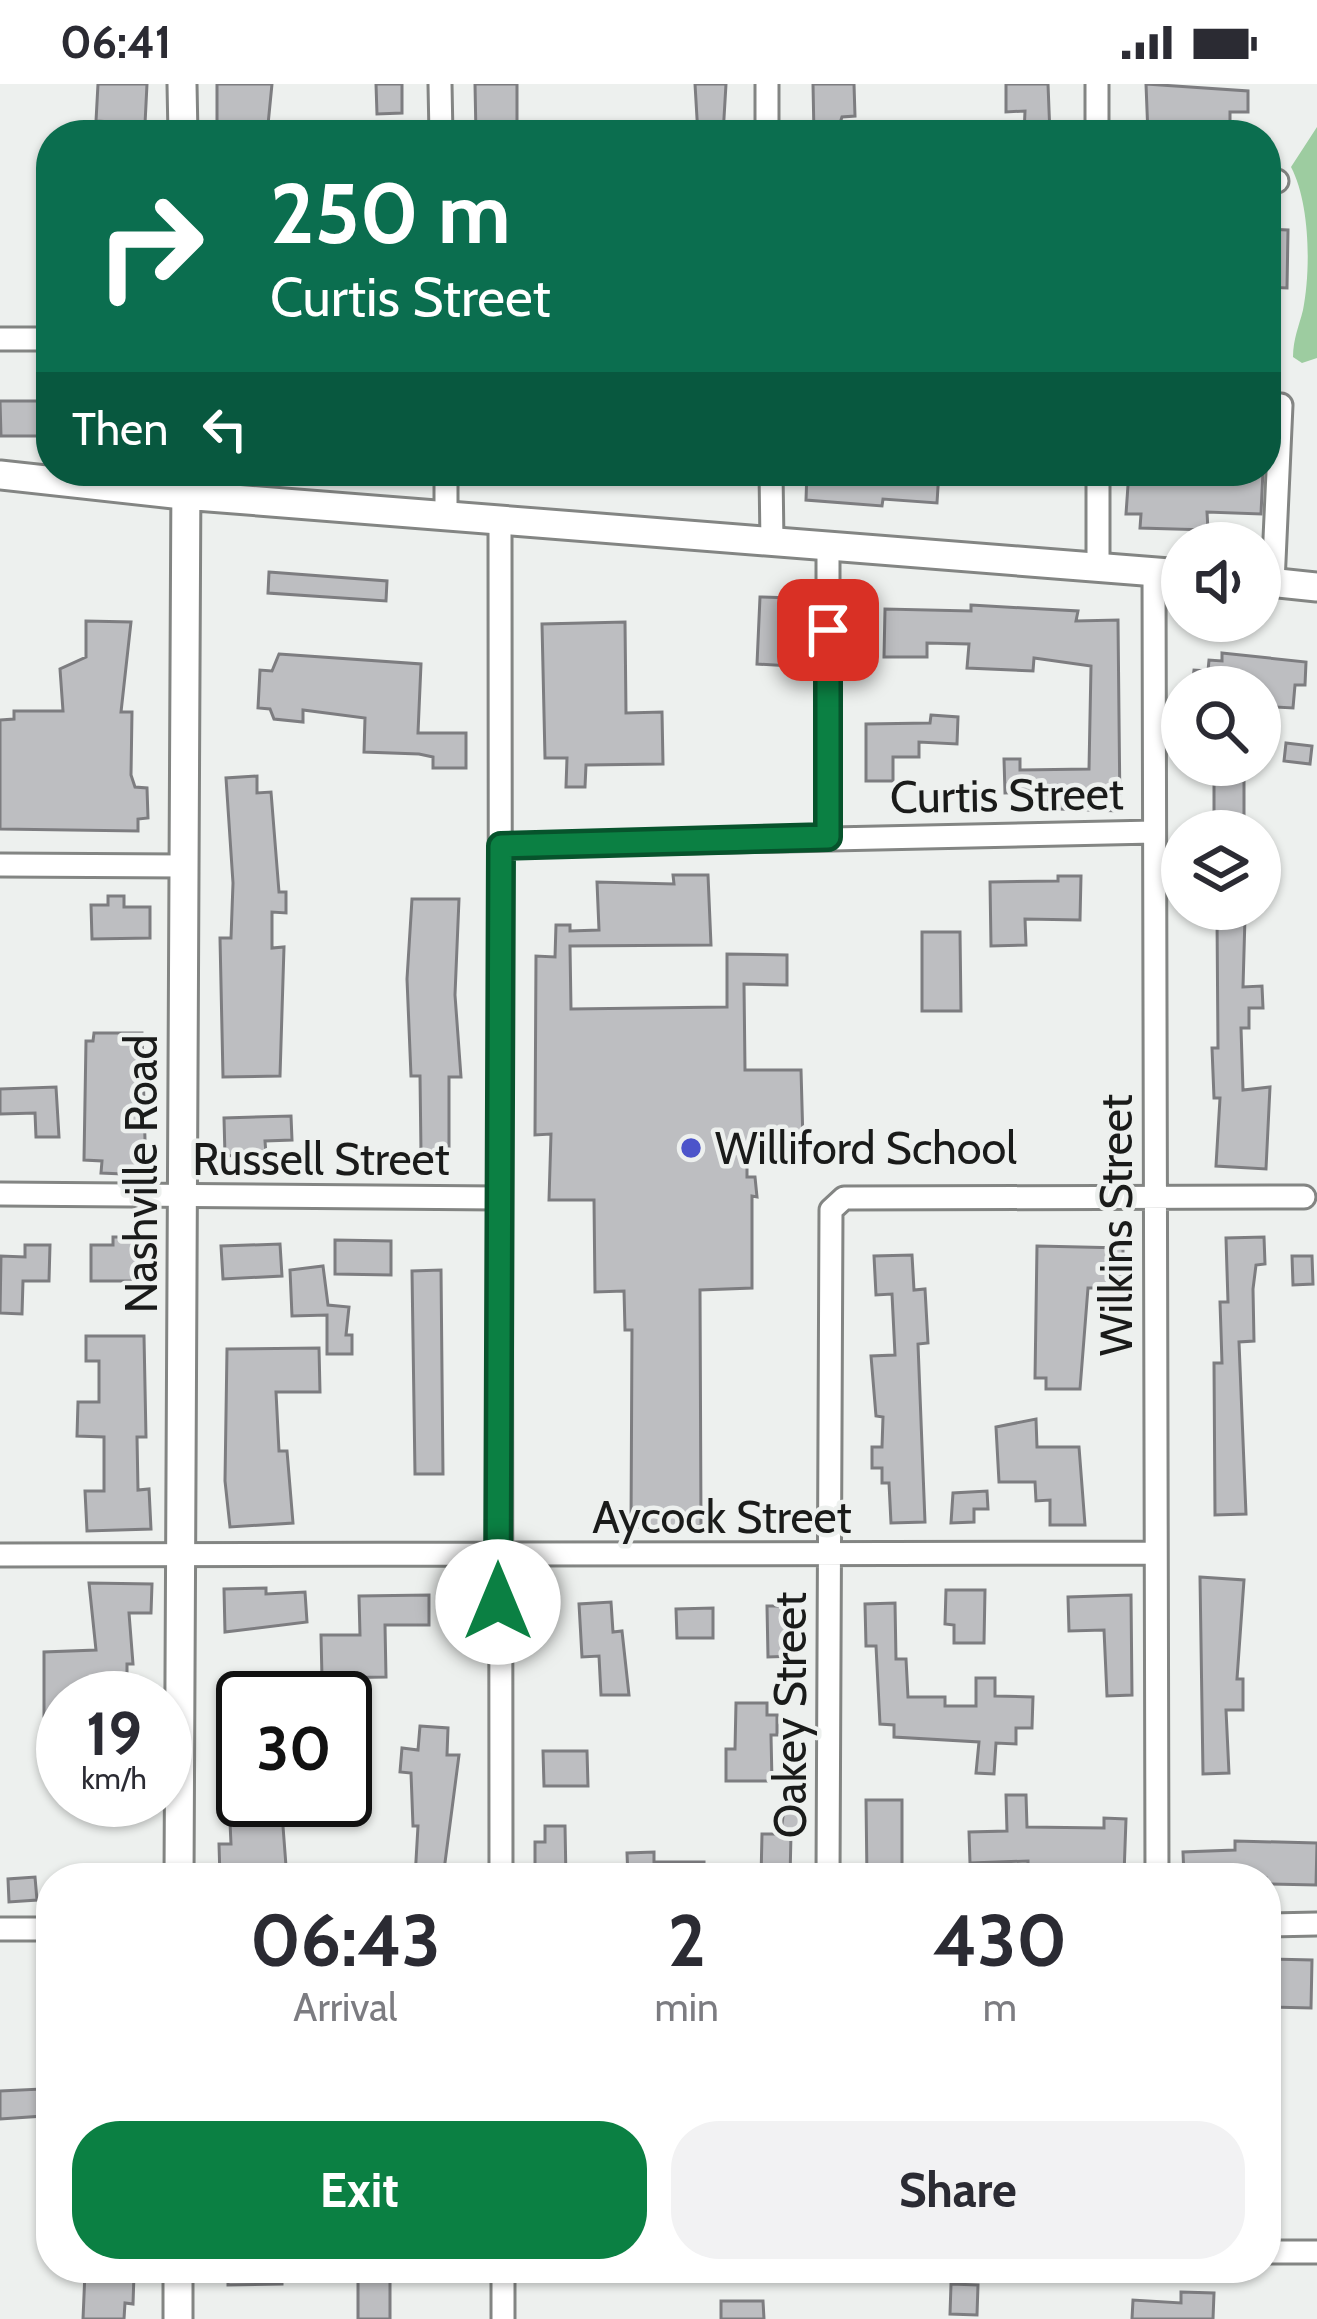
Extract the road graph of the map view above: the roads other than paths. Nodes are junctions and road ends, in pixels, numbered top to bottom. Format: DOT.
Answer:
graph roads {
  1 [pos="182,84"];
  2 [pos="440,84"];
  3 [pos="766,84"];
  4 [pos="1097,84"];
  5 [pos="183,120"];
  6 [pos="441,120"];
  7 [pos="766,120"];
  8 [pos="1097,120"];
  9 [pos="0,339"];
  10 [pos="36,339"];
  11 [pos="0,476"];
  12 [pos="36,477"];
  13 [pos="185,486"];
  14 [pos="209,486"];
  15 [pos="446,486"];
  16 [pos="771,486"];
  17 [pos="1098,486"];
  18 [pos="1274,486"];
  19 [pos="446,515"];
  20 [pos="500,521"];
  21 [pos="1271,522"];
  22 [pos="772,543"];
  23 [pos="828,547"];
  24 [pos="1098,567"];
  25 [pos="1161,572"];
  26 [pos="1281,583"];
  27 [pos="1317,587"];
  28 [pos="1164,642"];
  29 [pos="1154,832"];
  30 [pos="828,837"];
  31 [pos="501,846"];
  32 [pos="0,865"];
  33 [pos="183,866"];
  34 [pos="0,1194"];
  35 [pos="1155,1194"];
  36 [pos="1304,1197"];
  37 [pos="498,1198"];
  38 [pos="183,1199"];
  39 [pos="184,1552"];
  40 [pos="1156,1553"];
  41 [pos="0,1555"];
  42 [pos="498,1556"];
  43 [pos="830,1556"];
  44 [pos="179,1863"];
  45 [pos="502,1863"];
  46 [pos="828,1863"];
  47 [pos="1157,1863"];
  48 [pos="1317,1924"];
  49 [pos="1281,1925"];
  50 [pos="0,1929"];
  51 [pos="36,1929"];
  52 [pos="1281,2252"];
  53 [pos="1317,2252"];
  54 [pos="178,2283"];
  55 [pos="503,2283"];
  56 [pos="178,2319"];
  57 [pos="503,2319"];
  1 -- 5 [label="main road"];
  2 -- 6 [label="street"];
  3 -- 7 [label="street"];
  4 -- 8 [label="street"];
  9 -- 10 [label="street"];
  11 -- 12 [label="main road"];
  13 -- 33 [label="main road, Nashville Road"];
  14 -- 19 [label="main road"];
  15 -- 19 [label="street"];
  16 -- 22 [label="street"];
  17 -- 24 [label="street"];
  18 -- 21 [label="street"];
  19 -- 20 [label="main road"];
  20 -- 22 [label="main road"];
  20 -- 31 [label="street"];
  22 -- 23 [label="main road"];
  23 -- 24 [label="main road"];
  23 -- 30 [label="street"];
  24 -- 25 [label="main road"];
  26 -- 27 [label="main road"];
  28 -- 29 [label="street, Wilkins Street"];
  29 -- 30 [label="street, Curtis Street"];
  29 -- 35 [label="street, Wilkins Street"];
  30 -- 31 [label="street, Curtis Street"];
  31 -- 37 [label="street"];
  32 -- 33 [label="street"];
  33 -- 38 [label="main road, Nashville Road"];
  34 -- 38 [label="street, Russell Street"];
  35 -- 36 [label="street"];
  35 -- 40 [label="street, Wilkins Street"];
  35 -- 43 [label="street, Oakey Street"];
  37 -- 38 [label="street, Russell Street"];
  37 -- 42 [label="street"];
  38 -- 39 [label="main road, Nashville Road"];
  39 -- 41 [label="street, Aycock Street"];
  39 -- 42 [label="street, Aycock Street"];
  39 -- 44 [label="main road, Nashville Road"];
  40 -- 43 [label="street, Aycock Street"];
  40 -- 47 [label="street, Wilkins Street"];
  42 -- 43 [label="street, Aycock Street"];
  42 -- 45 [label="street"];
  43 -- 46 [label="street, Oakey Street"];
  48 -- 49 [label="street"];
  50 -- 51 [label="street"];
  52 -- 53 [label="street"];
  54 -- 56 [label="main road"];
  55 -- 57 [label="street"];
}
